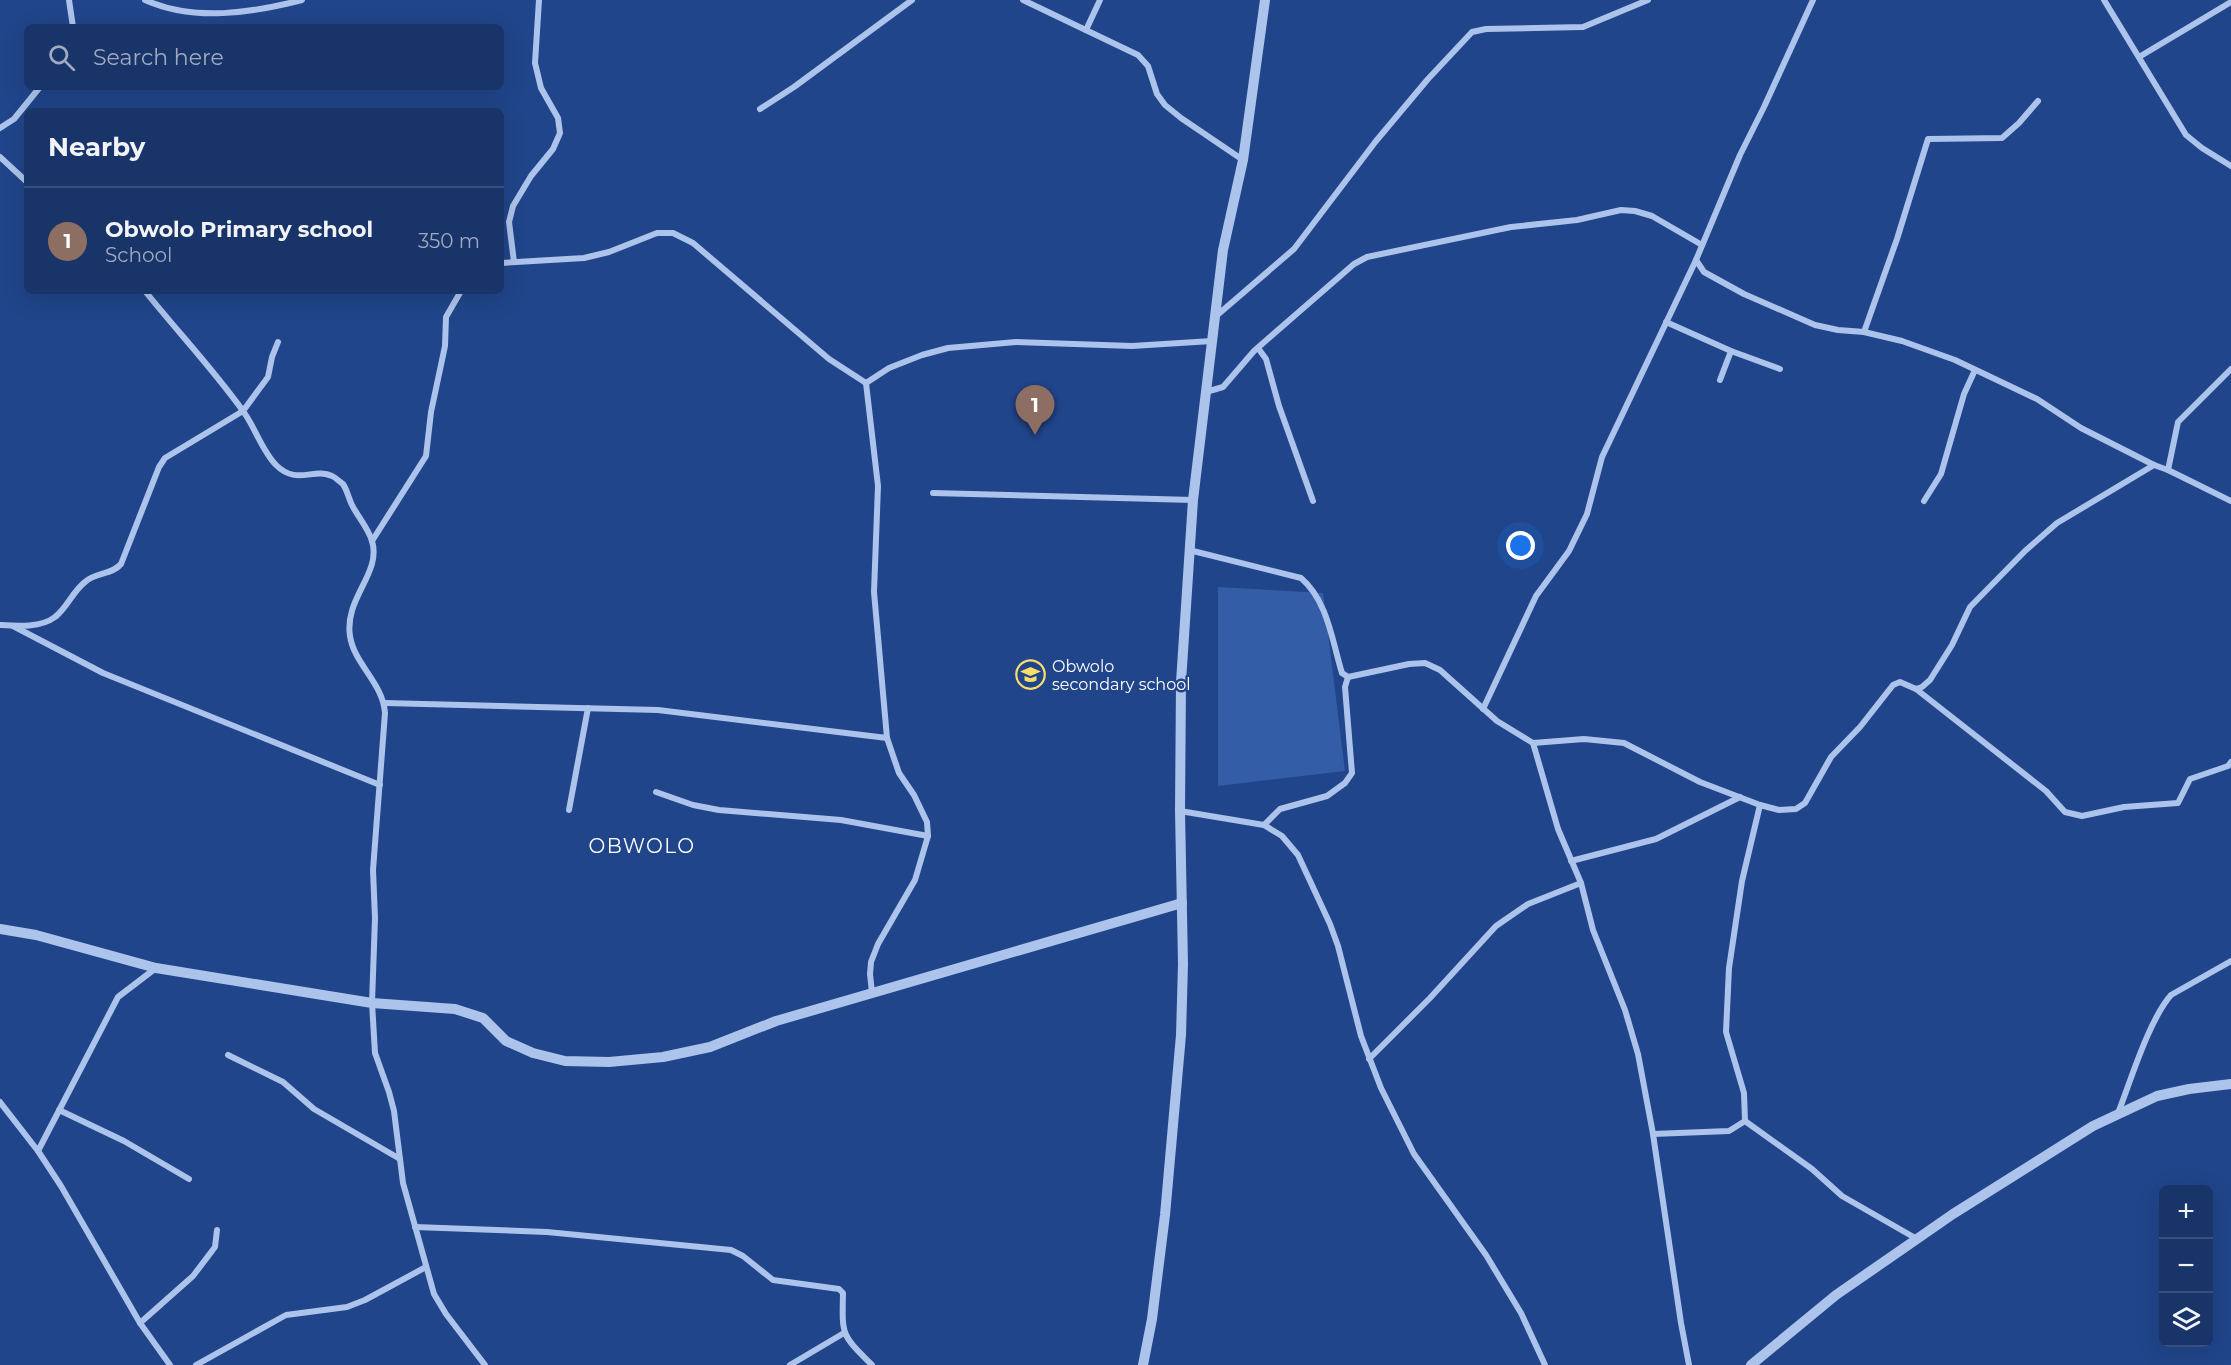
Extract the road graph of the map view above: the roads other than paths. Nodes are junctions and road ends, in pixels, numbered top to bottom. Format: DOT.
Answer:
graph roads {
  1 [pos="69,0"];
  2 [pos="145,0"];
  3 [pos="302,0"];
  4 [pos="539,0"];
  5 [pos="912,0"];
  6 [pos="1023,0"];
  7 [pos="1100,0"];
  8 [pos="1265,0"];
  9 [pos="1648,0"];
  10 [pos="1813,0"];
  11 [pos="2104,0"];
  12 [pos="2231,2"];
  13 [pos="73,24"];
  14 [pos="1086,30"];
  15 [pos="2139,57"];
  16 [pos="38,90"];
  17 [pos="2038,101"];
  18 [pos="760,109"];
  19 [pos="0,129"];
  20 [pos="0,157"];
  21 [pos="1243,160"];
  22 [pos="2231,166"];
  23 [pos="24,179"];
  24 [pos="1702,245"];
  25 [pos="1696,260"];
  26 [pos="514,262"];
  27 [pos="504,263"];
  28 [pos="147,294"];
  29 [pos="459,294"];
  30 [pos="1215,318"];
  31 [pos="1666,322"];
  32 [pos="1864,332"];
  33 [pos="1212,341"];
  34 [pos="278,342"];
  35 [pos="1258,348"];
  36 [pos="1731,351"];
  37 [pos="1780,369"];
  38 [pos="2231,369"];
  39 [pos="1975,370"];
  40 [pos="1720,380"];
  41 [pos="866,383"];
  42 [pos="1205,392"];
  43 [pos="243,411"];
  44 [pos="2154,465"];
  45 [pos="2168,470"];
  46 [pos="933,493"];
  47 [pos="1193,500"];
  48 [pos="1313,501"];
  49 [pos="1924,501"];
  50 [pos="2231,501"];
  51 [pos="372,541"];
  52 [pos="1189,550"];
  53 [pos="0,625"];
  54 [pos="13,626"];
  55 [pos="1348,677"];
  56 [pos="1916,688"];
  57 [pos="384,704"];
  58 [pos="588,708"];
  59 [pos="1483,708"];
  60 [pos="887,738"];
  61 [pos="1533,743"];
  62 [pos="2231,762"];
  63 [pos="380,785"];
  64 [pos="656,792"];
  65 [pos="1740,797"];
  66 [pos="1760,805"];
  67 [pos="569,810"];
  68 [pos="1180,811"];
  69 [pos="1264,825"];
  70 [pos="928,836"];
  71 [pos="1571,861"];
  72 [pos="1581,883"];
  73 [pos="1182,903"];
  74 [pos="0,929"];
  75 [pos="2231,961"];
  76 [pos="156,968"];
  77 [pos="872,993"];
  78 [pos="372,1003"];
  79 [pos="228,1055"];
  80 [pos="1369,1059"];
  81 [pos="2231,1084"];
  82 [pos="0,1102"];
  83 [pos="59,1110"];
  84 [pos="2118,1113"];
  85 [pos="1745,1121"];
  86 [pos="1653,1134"];
  87 [pos="38,1151"];
  88 [pos="400,1159"];
  89 [pos="189,1179"];
  90 [pos="415,1227"];
  91 [pos="217,1230"];
  92 [pos="1917,1239"];
  93 [pos="426,1268"];
  94 [pos="140,1323"];
  95 [pos="844,1333"];
  96 [pos="170,1365"];
  97 [pos="196,1365"];
  98 [pos="485,1365"];
  99 [pos="790,1365"];
  100 [pos="872,1365"];
  101 [pos="1143,1365"];
  102 [pos="1545,1365"];
  103 [pos="1689,1365"];
  104 [pos="1751,1365"];
  1 -- 13 [label="street"];
  2 -- 3 [label="street"];
  4 -- 26 [label="street"];
  5 -- 18 [label="street"];
  6 -- 14 [label="street"];
  7 -- 14 [label="street"];
  8 -- 21 [label="street"];
  9 -- 30 [label="street"];
  10 -- 24 [label="street"];
  11 -- 15 [label="street"];
  12 -- 15 [label="street"];
  14 -- 21 [label="street"];
  15 -- 22 [label="street"];
  16 -- 19 [label="street"];
  17 -- 32 [label="street"];
  20 -- 23 [label="street"];
  21 -- 30 [label="street"];
  24 -- 25 [label="street"];
  24 -- 35 [label="street"];
  25 -- 31 [label="street"];
  25 -- 32 [label="street"];
  26 -- 27 [label="street"];
  26 -- 41 [label="street"];
  28 -- 43 [label="street"];
  29 -- 51 [label="street"];
  30 -- 33 [label="street"];
  31 -- 36 [label="street"];
  31 -- 59 [label="street"];
  32 -- 39 [label="street"];
  33 -- 41 [label="street"];
  33 -- 42 [label="street"];
  34 -- 43 [label="street"];
  35 -- 42 [label="street"];
  35 -- 48 [label="street"];
  36 -- 37 [label="street"];
  36 -- 40 [label="street"];
  38 -- 45 [label="street"];
  39 -- 44 [label="street"];
  39 -- 49 [label="street"];
  41 -- 60 [label="street"];
  42 -- 47 [label="street"];
  43 -- 51 [label="street"];
  43 -- 54 [label="street"];
  44 -- 45 [label="street"];
  44 -- 56 [label="street"];
  45 -- 50 [label="street"];
  46 -- 47 [label="street"];
  47 -- 52 [label="street"];
  51 -- 57 [label="street"];
  52 -- 55 [label="street"];
  52 -- 68 [label="street"];
  53 -- 54 [label="street"];
  54 -- 63 [label="street"];
  55 -- 59 [label="street"];
  55 -- 69 [label="street"];
  56 -- 62 [label="street"];
  56 -- 66 [label="street"];
  57 -- 58 [label="street"];
  57 -- 63 [label="street"];
  58 -- 60 [label="street"];
  58 -- 67 [label="street"];
  59 -- 61 [label="street"];
  60 -- 70 [label="street"];
  61 -- 65 [label="street"];
  61 -- 71 [label="street"];
  63 -- 78 [label="street"];
  64 -- 70 [label="street"];
  65 -- 66 [label="street"];
  65 -- 71 [label="street"];
  66 -- 85 [label="street"];
  68 -- 69 [label="street"];
  68 -- 73 [label="street"];
  69 -- 80 [label="street"];
  70 -- 77 [label="street"];
  71 -- 72 [label="street"];
  72 -- 80 [label="street"];
  72 -- 86 [label="street"];
  73 -- 77 [label="street"];
  73 -- 101 [label="street"];
  74 -- 76 [label="street"];
  75 -- 84 [label="street"];
  76 -- 78 [label="street"];
  76 -- 83 [label="street"];
  77 -- 78 [label="street"];
  78 -- 88 [label="street"];
  79 -- 88 [label="street"];
  80 -- 102 [label="street"];
  81 -- 84 [label="street"];
  82 -- 87 [label="street"];
  83 -- 87 [label="street"];
  83 -- 89 [label="street"];
  84 -- 92 [label="street"];
  85 -- 86 [label="street"];
  85 -- 92 [label="street"];
  86 -- 103 [label="street"];
  87 -- 94 [label="street"];
  88 -- 90 [label="street"];
  90 -- 93 [label="street"];
  90 -- 95 [label="street"];
  91 -- 94 [label="street"];
  92 -- 104 [label="street"];
  93 -- 97 [label="street"];
  93 -- 98 [label="street"];
  94 -- 96 [label="street"];
  95 -- 99 [label="street"];
  95 -- 100 [label="street"];
}
